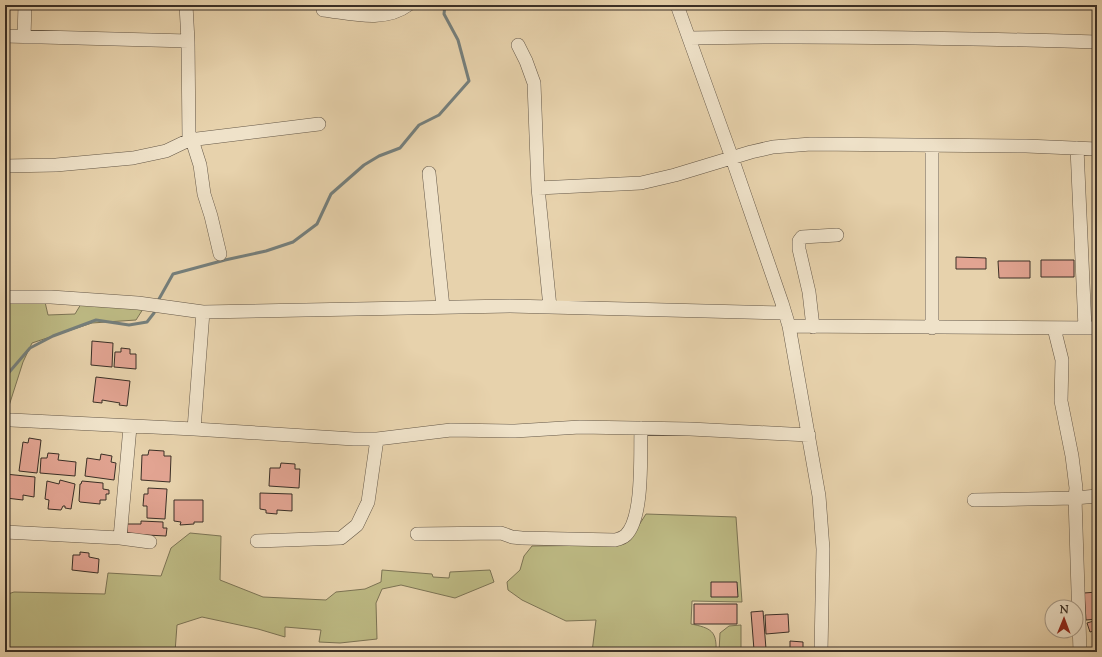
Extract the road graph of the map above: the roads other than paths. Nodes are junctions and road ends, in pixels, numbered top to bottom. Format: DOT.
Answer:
graph roads {
  1 [pos="25,5"];
  2 [pos="186,5"];
  3 [pos="408,5"];
  4 [pos="676,5"];
  5 [pos="323,10"];
  6 [pos="5,36"];
  7 [pos="24,37"];
  8 [pos="689,38"];
  9 [pos="188,41"];
  10 [pos="1097,42"];
  11 [pos="518,45"];
  12 [pos="319,124"];
  13 [pos="191,140"];
  14 [pos="932,146"];
  15 [pos="1077,148"];
  16 [pos="1097,148"];
  17 [pos="732,158"];
  18 [pos="5,166"];
  19 [pos="429,173"];
  20 [pos="538,188"];
  21 [pos="837,235"];
  22 [pos="220,254"];
  23 [pos="5,297"];
  24 [pos="443,307"];
  25 [pos="550,307"];
  26 [pos="203,312"];
  27 [pos="785,313"];
  28 [pos="789,326"];
  29 [pos="813,327"];
  30 [pos="932,328"];
  31 [pos="1054,328"];
  32 [pos="1091,328"];
  33 [pos="11,420"];
  34 [pos="130,427"];
  35 [pos="641,428"];
  36 [pos="194,429"];
  37 [pos="809,436"];
  38 [pos="377,439"];
  39 [pos="1097,496"];
  40 [pos="1075,498"];
  41 [pos="974,500"];
  42 [pos="5,532"];
  43 [pos="417,534"];
  44 [pos="120,538"];
  45 [pos="257,541"];
  46 [pos="150,542"];
  47 [pos="821,652"];
  48 [pos="1080,652"];
  1 -- 7 [label="street"];
  2 -- 9 [label="street"];
  3 -- 5 [label="street"];
  4 -- 8 [label="street"];
  6 -- 7 [label="street"];
  7 -- 9 [label="street"];
  8 -- 10 [label="street"];
  8 -- 17 [label="street"];
  9 -- 13 [label="street"];
  11 -- 20 [label="street"];
  12 -- 13 [label="street"];
  13 -- 18 [label="street"];
  13 -- 22 [label="street"];
  14 -- 15 [label="street"];
  14 -- 17 [label="street"];
  14 -- 30 [label="street"];
  15 -- 16 [label="street"];
  15 -- 32 [label="street"];
  17 -- 20 [label="street"];
  17 -- 27 [label="street"];
  19 -- 24 [label="street"];
  20 -- 25 [label="street"];
  21 -- 29 [label="street"];
  23 -- 26 [label="street"];
  24 -- 25 [label="street"];
  24 -- 26 [label="street"];
  25 -- 27 [label="street"];
  26 -- 36 [label="street"];
  27 -- 28 [label="street"];
  28 -- 29 [label="street"];
  28 -- 37 [label="street"];
  29 -- 30 [label="street"];
  30 -- 31 [label="street"];
  31 -- 32 [label="street"];
  31 -- 40 [label="street"];
  33 -- 34 [label="street"];
  34 -- 36 [label="street"];
  34 -- 44 [label="street"];
  35 -- 37 [label="street"];
  35 -- 38 [label="street"];
  35 -- 43 [label="street"];
  36 -- 38 [label="street"];
  37 -- 47 [label="street"];
  38 -- 45 [label="street"];
  39 -- 40 [label="street"];
  40 -- 41 [label="street"];
  40 -- 48 [label="street"];
  42 -- 44 [label="street"];
  44 -- 46 [label="street"];
}
